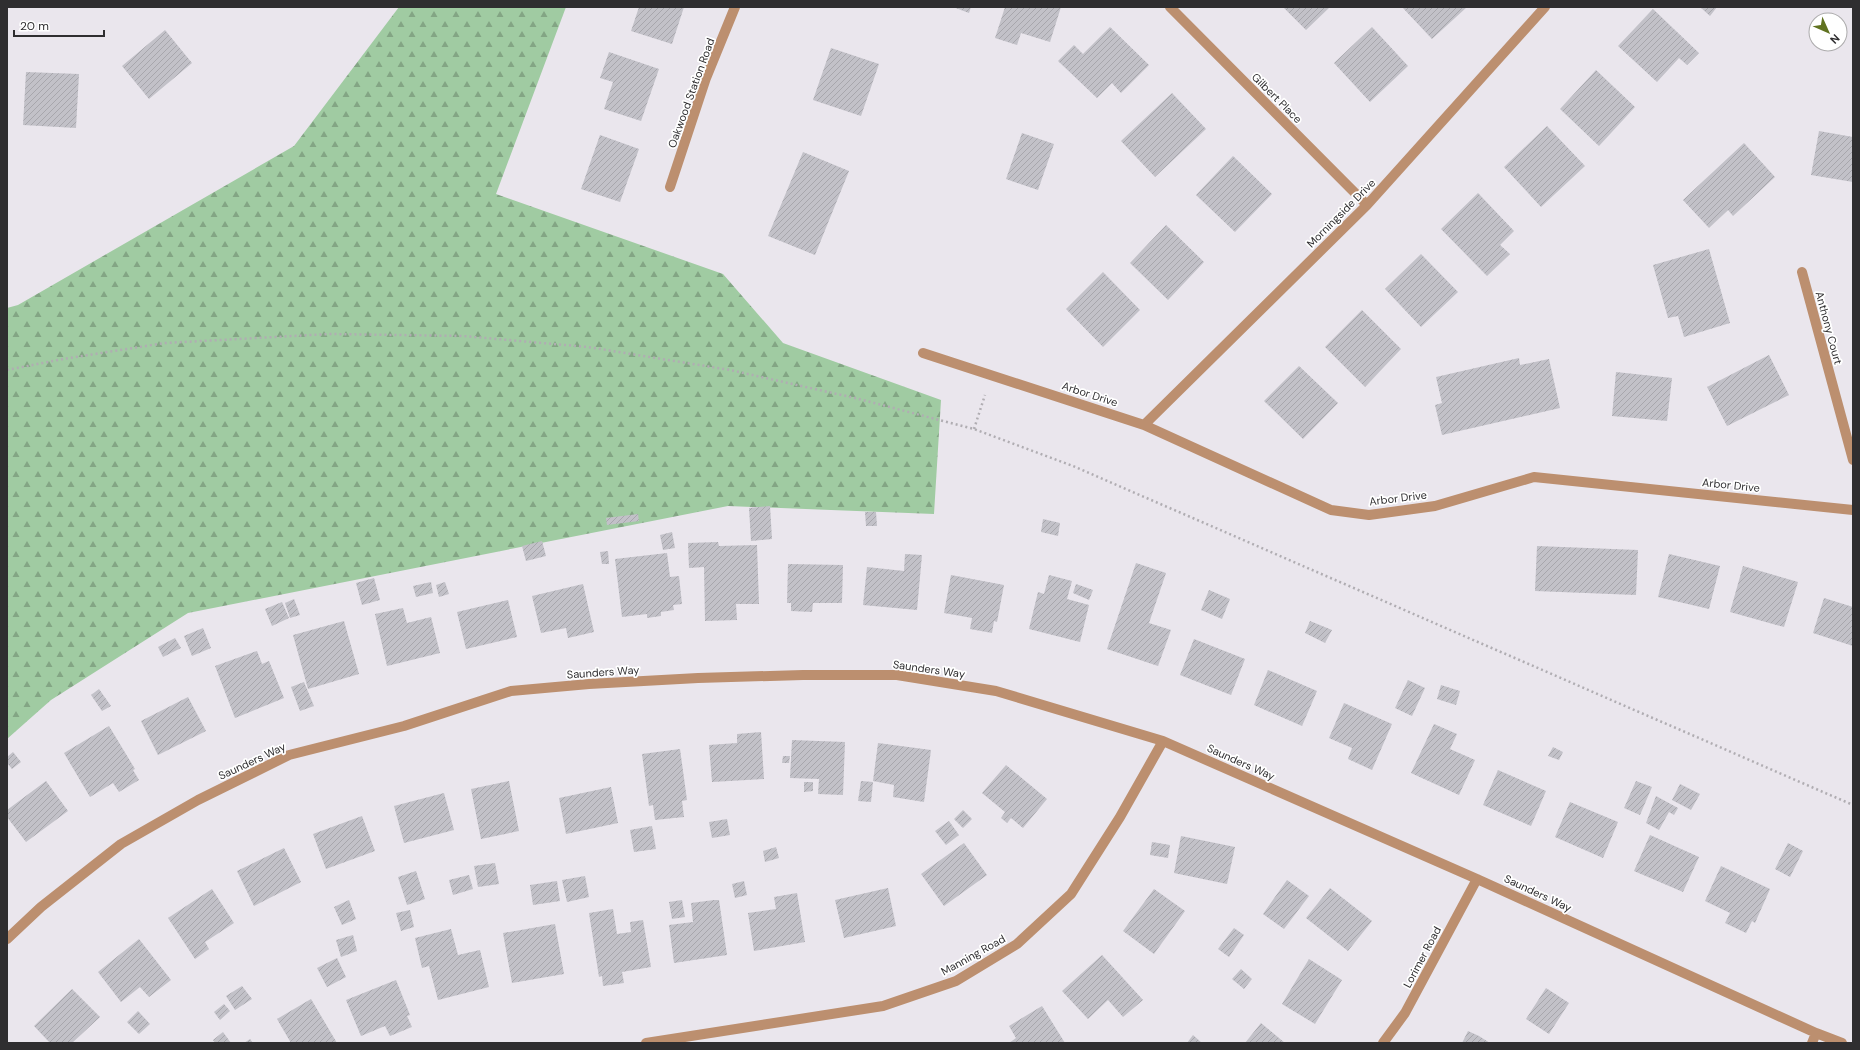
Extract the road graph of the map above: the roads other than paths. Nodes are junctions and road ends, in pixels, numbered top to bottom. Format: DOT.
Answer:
graph roads {
  1 [pos="735,7"];
  2 [pos="1170,7"];
  3 [pos="1545,7"];
  4 [pos="670,187"];
  5 [pos="1367,205"];
  6 [pos="1802,272"];
  7 [pos="923,352"];
  8 [pos="1144,425"];
  9 [pos="1853,460"];
  10 [pos="1853,510"];
  11 [pos="1163,741"];
  12 [pos="1477,879"];
  13 [pos="7,938"];
  14 [pos="1816,1033"];
  15 [pos="646,1043"];
  16 [pos="1383,1043"];
  17 [pos="1812,1043"];
  18 [pos="1842,1043"];
  1 -- 4 [label="street, Oakwood Station Road"];
  2 -- 5 [label="street, Gilbert Place"];
  3 -- 5 [label="street, Morningside Drive"];
  5 -- 8 [label="street, Morningside Drive"];
  6 -- 9 [label="street, Anthony Court"];
  7 -- 8 [label="street, Arbor Drive"];
  8 -- 10 [label="street, Arbor Drive"];
  11 -- 12 [label="street, Saunders Way"];
  11 -- 13 [label="street, Saunders Way"];
  11 -- 15 [label="street, Manning Road"];
  12 -- 14 [label="street, Saunders Way"];
  12 -- 16 [label="street, Lorimer Road"];
  14 -- 17 [label="street"];
  14 -- 18 [label="street, Saunders Way"];
}
